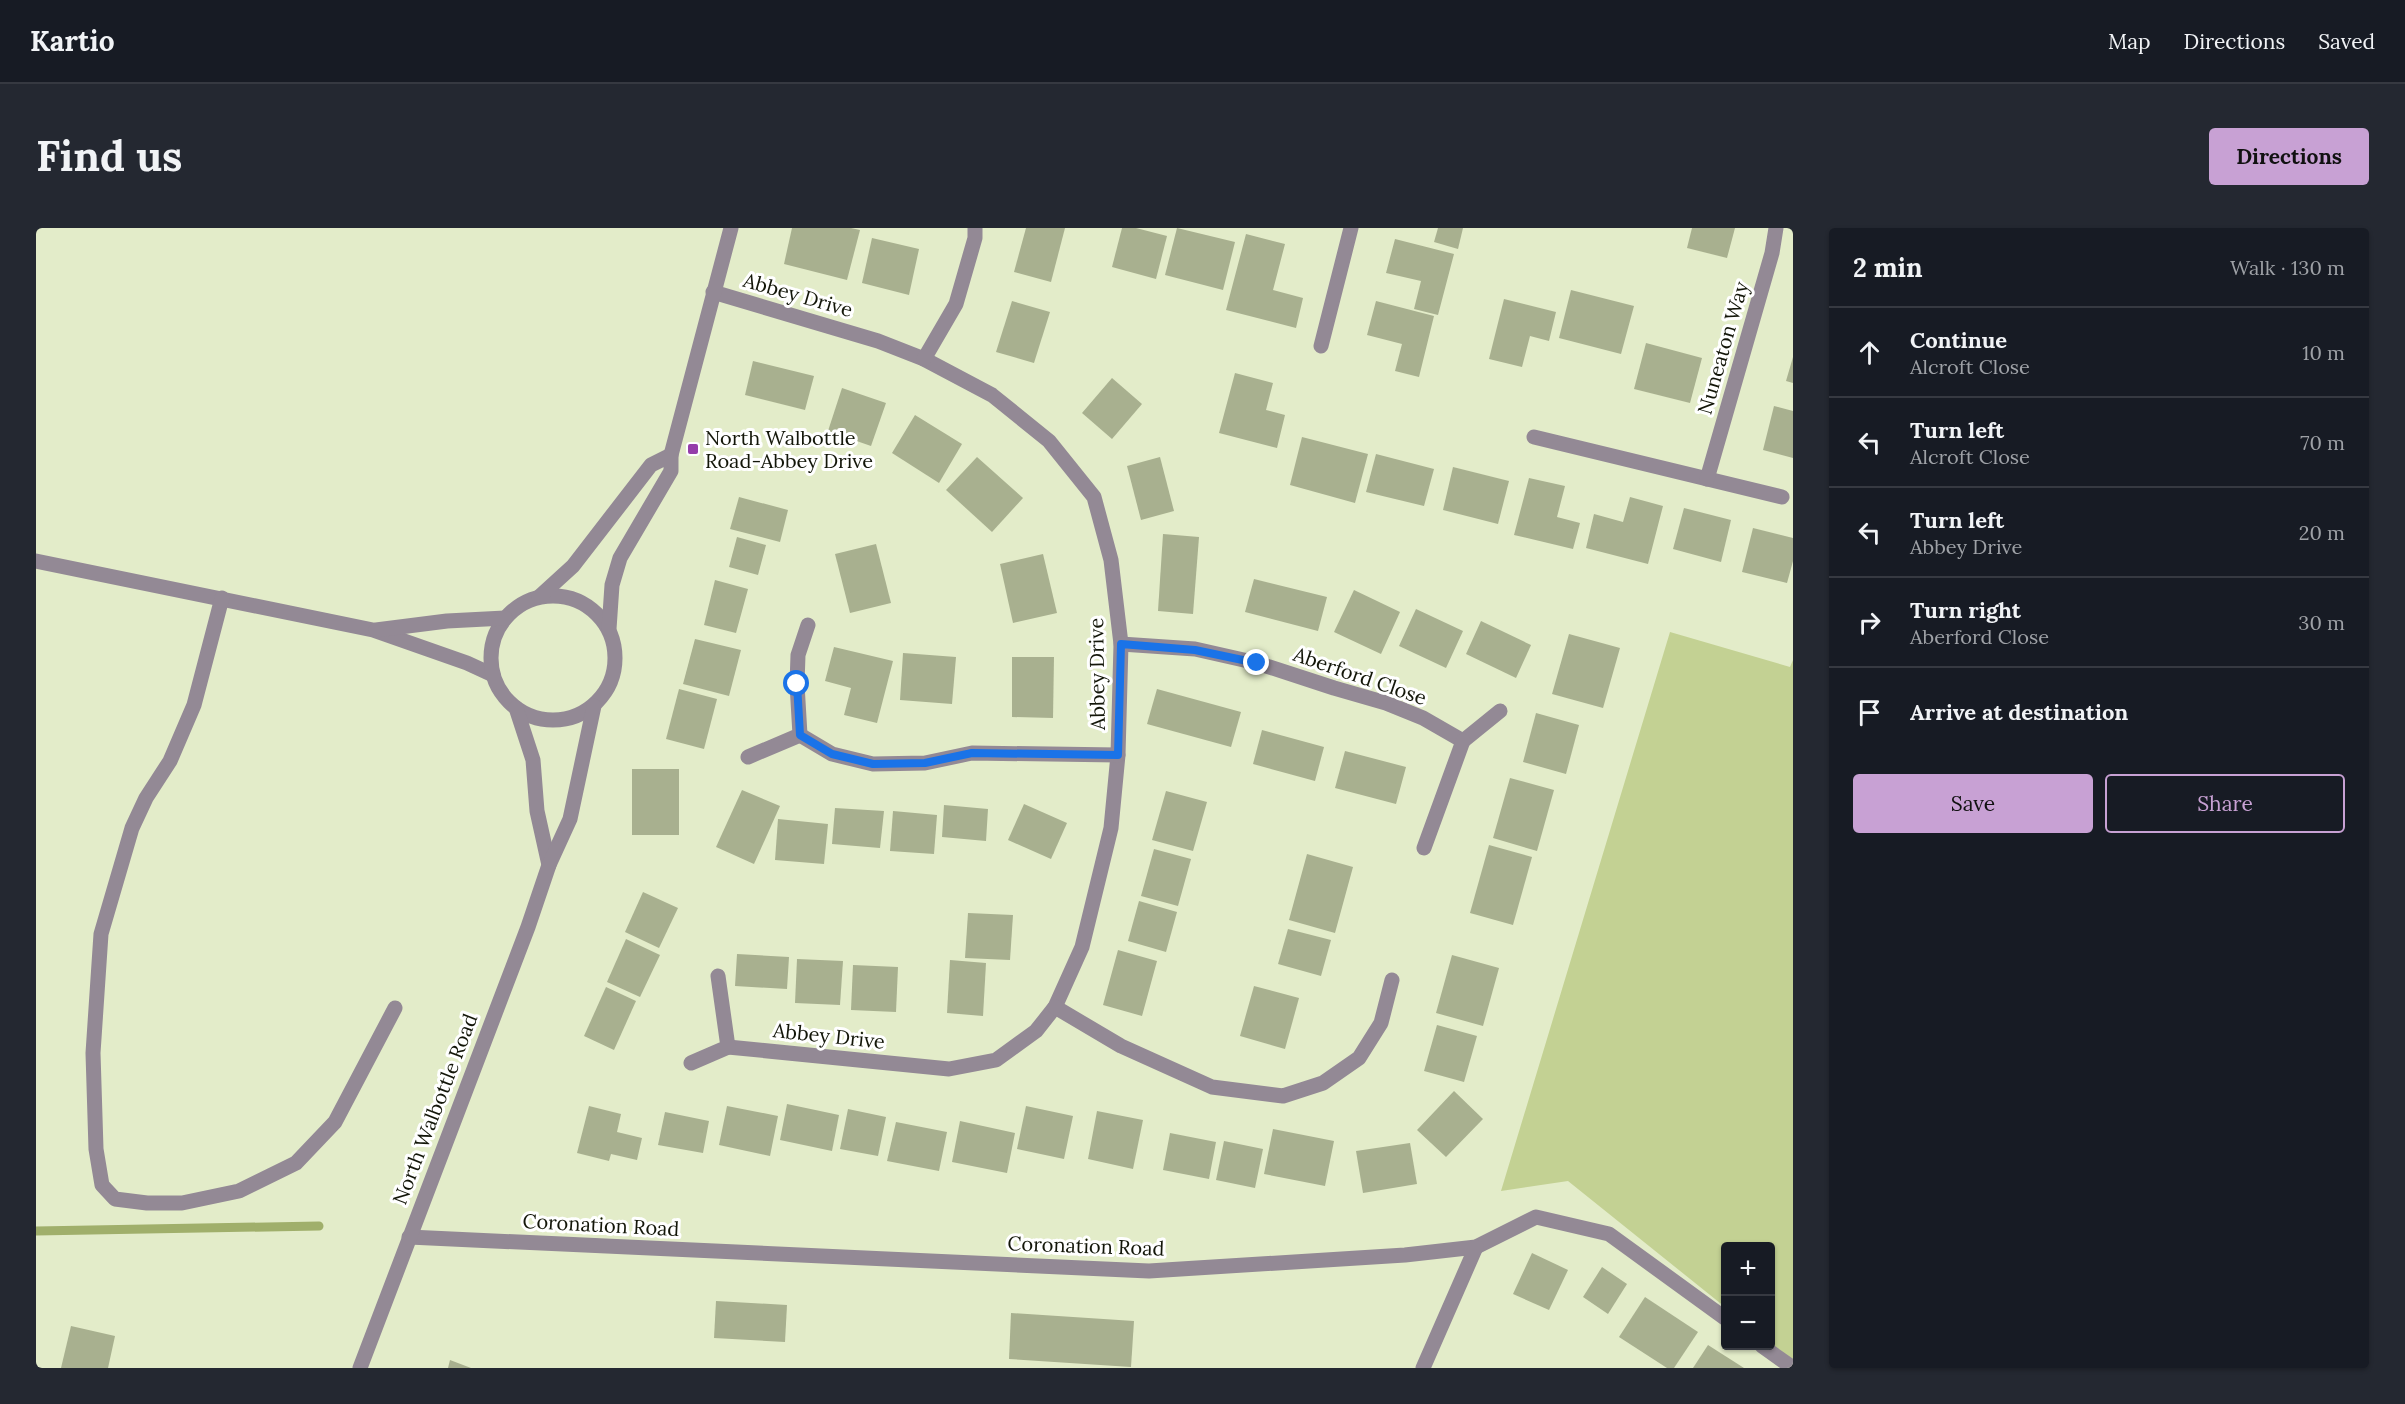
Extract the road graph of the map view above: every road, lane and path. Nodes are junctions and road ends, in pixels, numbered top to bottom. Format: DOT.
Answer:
graph roads {
  1 [pos="731,228"];
  2 [pos="975,228"];
  3 [pos="1351,228"];
  4 [pos="1776,228"];
  5 [pos="713,292"];
  6 [pos="1321,346"];
  7 [pos="924,359"];
  8 [pos="1534,437"];
  9 [pos="670,455"];
  10 [pos="1707,479"];
  11 [pos="1782,497"];
  12 [pos="36,561"];
  13 [pos="539,597"];
  14 [pos="222,598"];
  15 [pos="505,618"];
  16 [pos="808,625"];
  17 [pos="609,628"];
  18 [pos="373,630"];
  19 [pos="1121,644"];
  20 [pos="493,675"];
  21 [pos="594,706"];
  22 [pos="516,708"];
  23 [pos="1500,711"];
  24 [pos="800,735"];
  25 [pos="1463,741"];
  26 [pos="1118,755"];
  27 [pos="748,757"];
  28 [pos="1424,848"];
  29 [pos="549,865"];
  30 [pos="718,976"];
  31 [pos="1392,980"];
  32 [pos="1055,1007"];
  33 [pos="395,1008"];
  34 [pos="728,1047"];
  35 [pos="691,1063"];
  36 [pos="409,1238"];
  37 [pos="1476,1247"];
  38 [pos="1721,1316"];
  39 [pos="1768,1350"];
  40 [pos="360,1368"];
  41 [pos="1423,1368"];
  42 [pos="1793,1368"];
  1 -- 5 [label="street, North Walbottle Road"];
  2 -- 7 [label="street"];
  3 -- 6 [label="street"];
  4 -- 10 [label="street, Nuneaton Way"];
  5 -- 7 [label="street, Abbey Drive"];
  5 -- 9 [label="street, North Walbottle Road"];
  7 -- 19 [label="street, Abbey Drive"];
  8 -- 10 [label="street"];
  9 -- 13 [label="street"];
  9 -- 17 [label="street, North Walbottle Road"];
  10 -- 11 [label="street"];
  12 -- 14 [label="street"];
  13 -- 15 [label="street"];
  13 -- 17 [label="street"];
  14 -- 18 [label="street"];
  14 -- 33 [label="street"];
  15 -- 18 [label="street"];
  15 -- 20 [label="street"];
  16 -- 24 [label="street"];
  17 -- 21 [label="street, North Walbottle Road"];
  18 -- 20 [label="street"];
  19 -- 25 [label="street, Aberford Close"];
  19 -- 26 [label="street, Abbey Drive"];
  20 -- 22 [label="street"];
  21 -- 22 [label="street"];
  21 -- 29 [label="street, North Walbottle Road"];
  22 -- 29 [label="street"];
  23 -- 25 [label="street"];
  24 -- 26 [label="street"];
  24 -- 27 [label="street"];
  25 -- 28 [label="street"];
  26 -- 32 [label="street, Abbey Drive"];
  29 -- 36 [label="street, North Walbottle Road"];
  30 -- 34 [label="street"];
  31 -- 32 [label="street"];
  32 -- 34 [label="street, Abbey Drive"];
  34 -- 35 [label="street, Abbey Drive"];
  36 -- 37 [label="street, Coronation Road"];
  36 -- 40 [label="street, North Walbottle Road"];
  37 -- 38 [label="street, Coronation Road"];
  37 -- 41 [label="street"];
  39 -- 42 [label="street"];
}
